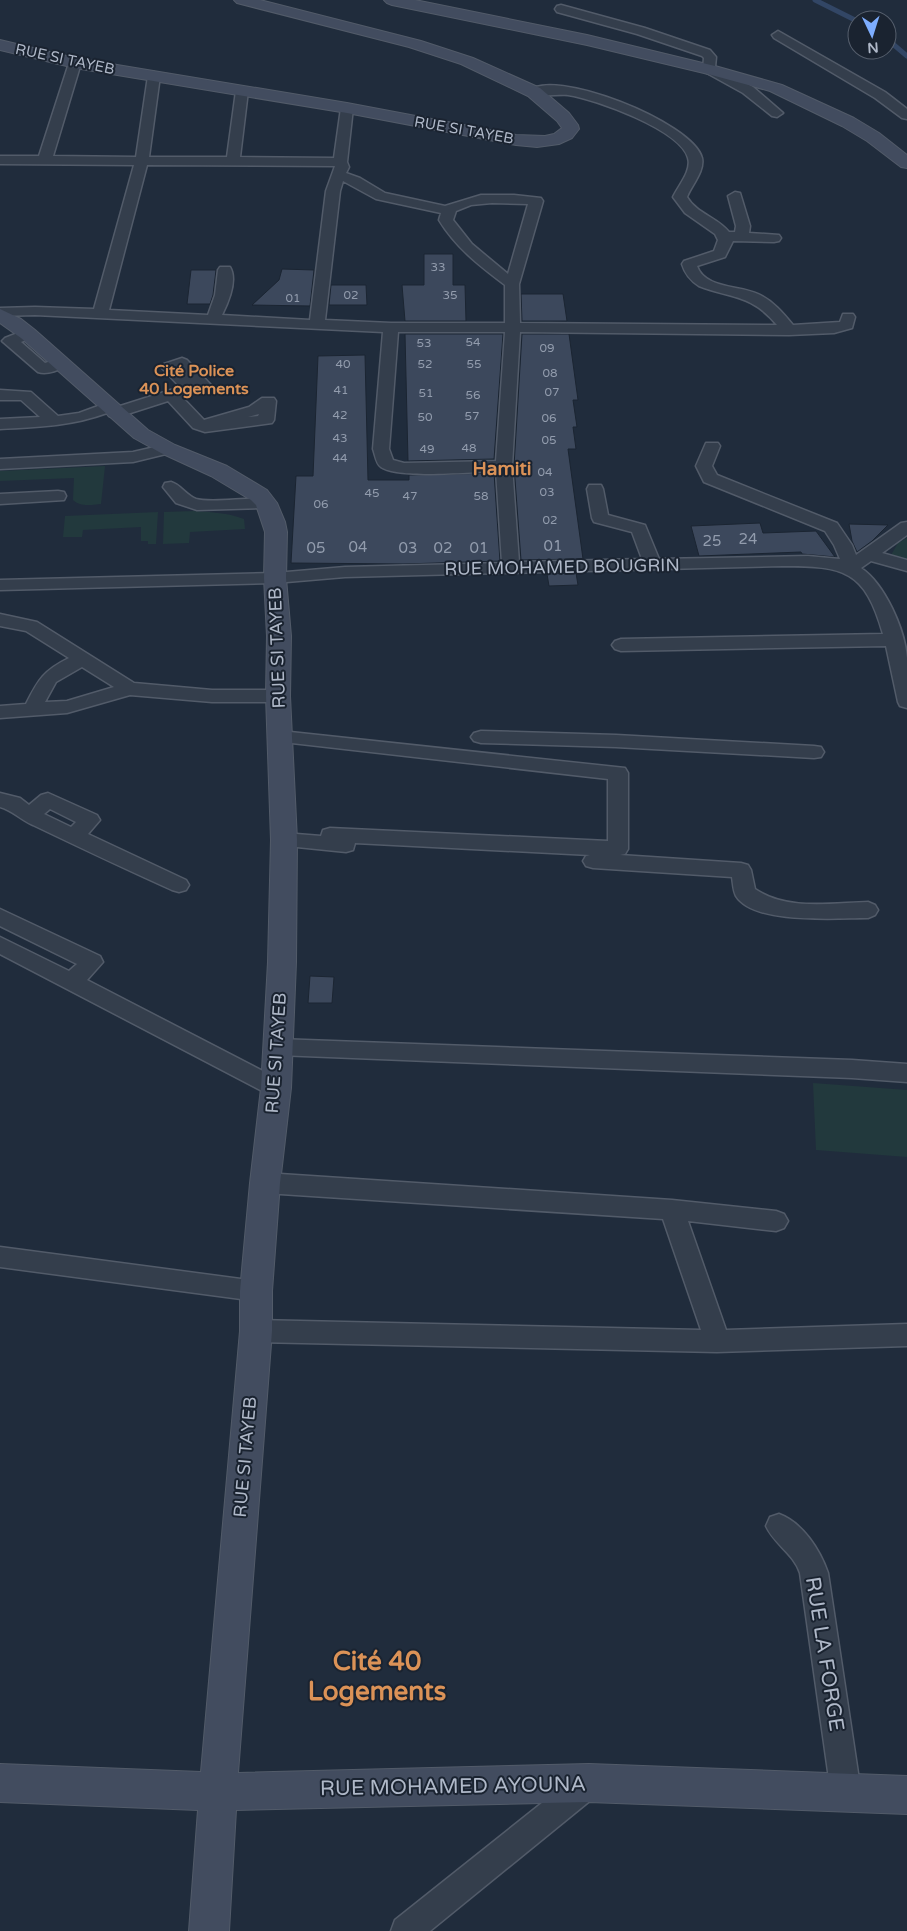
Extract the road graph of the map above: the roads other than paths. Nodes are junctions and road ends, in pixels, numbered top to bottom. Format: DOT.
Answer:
graph roads {
  1 [pos="242,0"];
  2 [pos="392,0"];
  3 [pos="561,9"];
  4 [pos="778,35"];
  5 [pos="0,45"];
  6 [pos="75,63"];
  7 [pos="709,69"];
  8 [pos="154,76"];
  9 [pos="242,91"];
  10 [pos="534,92"];
  11 [pos="348,108"];
  12 [pos="778,113"];
  13 [pos="907,115"];
  14 [pos="0,160"];
  15 [pos="45,160"];
  16 [pos="142,160"];
  17 [pos="234,162"];
  18 [pos="907,163"];
  19 [pos="339,168"];
  20 [pos="734,196"];
  21 [pos="449,212"];
  22 [pos="725,236"];
  23 [pos="741,236"];
  24 [pos="774,238"];
  25 [pos="225,270"];
  26 [pos="512,284"];
  27 [pos="0,314"];
  28 [pos="100,314"];
  29 [pos="848,317"];
  30 [pos="213,319"];
  31 [pos="316,325"];
  32 [pos="513,327"];
  33 [pos="391,328"];
  34 [pos="789,330"];
  35 [pos="190,389"];
  36 [pos="0,394"];
  37 [pos="171,395"];
  38 [pos="112,410"];
  39 [pos="54,421"];
  40 [pos="0,424"];
  41 [pos="202,426"];
  42 [pos="712,446"];
  43 [pos="168,450"];
  44 [pos="0,452"];
  45 [pos="35,462"];
  46 [pos="0,464"];
  47 [pos="504,466"];
  48 [pos="171,487"];
  49 [pos="595,489"];
  50 [pos="58,496"];
  51 [pos="0,499"];
  52 [pos="266,503"];
  53 [pos="907,526"];
  54 [pos="867,554"];
  55 [pos="653,565"];
  56 [pos="907,566"];
  57 [pos="850,567"];
  58 [pos="511,568"];
  59 [pos="536,568"];
  60 [pos="478,569"];
  61 [pos="275,578"];
  62 [pos="0,585"];
  63 [pos="0,620"];
  64 [pos="895,640"];
  65 [pos="621,645"];
  66 [pos="83,659"];
  67 [pos="130,689"];
  68 [pos="278,696"];
  69 [pos="907,702"];
  70 [pos="32,710"];
  71 [pos="0,712"];
  72 [pos="281,737"];
  73 [pos="481,737"];
  74 [pos="616,741"];
  75 [pos="814,752"];
  76 [pos="618,773"];
  77 [pos="0,800"];
  78 [pos="330,835"];
  79 [pos="284,840"];
  80 [pos="179,885"];
  81 [pos="868,910"];
  82 [pos="0,917"];
  83 [pos="0,945"];
  84 [pos="72,982"];
  85 [pos="278,1047"];
  86 [pos="907,1073"];
  87 [pos="276,1088"];
  88 [pos="265,1183"];
  89 [pos="672,1210"];
  90 [pos="776,1221"];
  91 [pos="0,1257"];
  92 [pos="256,1291"];
  93 [pos="256,1331"];
  94 [pos="907,1335"];
  95 [pos="717,1341"];
  96 [pos="779,1526"];
  97 [pos="0,1783"];
  98 [pos="589,1783"];
  99 [pos="218,1792"];
  100 [pos="846,1792"];
  101 [pos="907,1795"];
  102 [pos="209,1931"];
  103 [pos="406,1931"];
  1 -- 10 [label="main road, RUE SI TAYEB"];
  2 -- 7 [label="main road"];
  3 -- 7 [label="street"];
  4 -- 13 [label="street"];
  5 -- 6 [label="main road, RUE SI TAYEB"];
  6 -- 8 [label="main road, RUE SI TAYEB"];
  6 -- 15 [label="street"];
  7 -- 12 [label="street"];
  7 -- 18 [label="main road"];
  8 -- 9 [label="main road, RUE SI TAYEB"];
  8 -- 16 [label="street"];
  9 -- 11 [label="main road, RUE SI TAYEB"];
  9 -- 17 [label="street"];
  10 -- 11 [label="main road, RUE SI TAYEB"];
  10 -- 22 [label="street"];
  11 -- 19 [label="street"];
  14 -- 15 [label="street"];
  15 -- 16 [label="street"];
  16 -- 17 [label="street"];
  16 -- 28 [label="street"];
  17 -- 19 [label="street"];
  19 -- 21 [label="street"];
  19 -- 31 [label="street"];
  20 -- 23 [label="street"];
  21 -- 26 [label="street"];
  21 -- 26 [label="street"];
  22 -- 23 [label="street"];
  22 -- 34 [label="street"];
  23 -- 24 [label="street"];
  25 -- 30 [label="street"];
  26 -- 32 [label="street"];
  27 -- 28 [label="street"];
  27 -- 38 [label="main road, RUE SI TAYEB"];
  28 -- 30 [label="street"];
  29 -- 34 [label="street"];
  30 -- 31 [label="street"];
  31 -- 33 [label="street"];
  32 -- 33 [label="street"];
  32 -- 34 [label="street"];
  32 -- 47 [label="street"];
  33 -- 47 [label="street"];
  35 -- 37 [label="street"];
  36 -- 39 [label="street"];
  37 -- 38 [label="street"];
  37 -- 41 [label="street"];
  38 -- 39 [label="street"];
  38 -- 43 [label="main road, RUE SI TAYEB"];
  39 -- 40 [label="street"];
  42 -- 57 [label="street"];
  43 -- 45 [label="street"];
  43 -- 52 [label="main road, RUE SI TAYEB"];
  44 -- 45 [label="street"];
  45 -- 46 [label="street"];
  47 -- 58 [label="street"];
  48 -- 52 [label="street"];
  49 -- 55 [label="street"];
  50 -- 51 [label="street"];
  52 -- 61 [label="main road, RUE SI TAYEB"];
  53 -- 54 [label="street"];
  54 -- 56 [label="street"];
  54 -- 57 [label="street"];
  55 -- 57 [label="street"];
  55 -- 59 [label="street, RUE MOHAMED BOUGRIN"];
  57 -- 64 [label="street"];
  58 -- 59 [label="street, RUE MOHAMED BOUGRIN"];
  58 -- 60 [label="street, RUE MOHAMED BOUGRIN"];
  59 -- 60 [label="street"];
  60 -- 61 [label="street, RUE MOHAMED BOUGRIN"];
  61 -- 62 [label="street"];
  61 -- 68 [label="main road, RUE SI TAYEB"];
  63 -- 66 [label="street"];
  64 -- 65 [label="street"];
  64 -- 69 [label="street"];
  66 -- 67 [label="street"];
  66 -- 70 [label="street"];
  67 -- 68 [label="street"];
  67 -- 70 [label="street"];
  68 -- 72 [label="main road, RUE SI TAYEB"];
  70 -- 71 [label="street"];
  72 -- 76 [label="street"];
  72 -- 79 [label="main road, RUE SI TAYEB"];
  73 -- 74 [label="street"];
  74 -- 75 [label="street"];
  74 -- 76 [label="street"];
  76 -- 78 [label="street"];
  77 -- 80 [label="street"];
  79 -- 81 [label="street"];
  79 -- 85 [label="main road, RUE SI TAYEB"];
  82 -- 84 [label="street"];
  83 -- 84 [label="street"];
  84 -- 87 [label="street"];
  85 -- 86 [label="street"];
  85 -- 87 [label="main road, RUE SI TAYEB"];
  87 -- 88 [label="main road, RUE SI TAYEB"];
  88 -- 89 [label="street"];
  88 -- 92 [label="main road, RUE SI TAYEB"];
  89 -- 90 [label="street"];
  89 -- 95 [label="street"];
  91 -- 92 [label="street"];
  92 -- 93 [label="main road, RUE SI TAYEB"];
  93 -- 95 [label="street"];
  93 -- 99 [label="main road, RUE SI TAYEB"];
  94 -- 95 [label="street"];
  96 -- 100 [label="street, RUE LA FORGE"];
  97 -- 99 [label="main road, RUE MOHAMED AYOUNA"];
  98 -- 99 [label="main road, RUE MOHAMED AYOUNA"];
  98 -- 100 [label="main road, RUE MOHAMED AYOUNA"];
  98 -- 103 [label="street"];
  99 -- 102 [label="main road, RUE SI TAYEB"];
  100 -- 101 [label="main road, RUE MOHAMED AYOUNA"];
}
